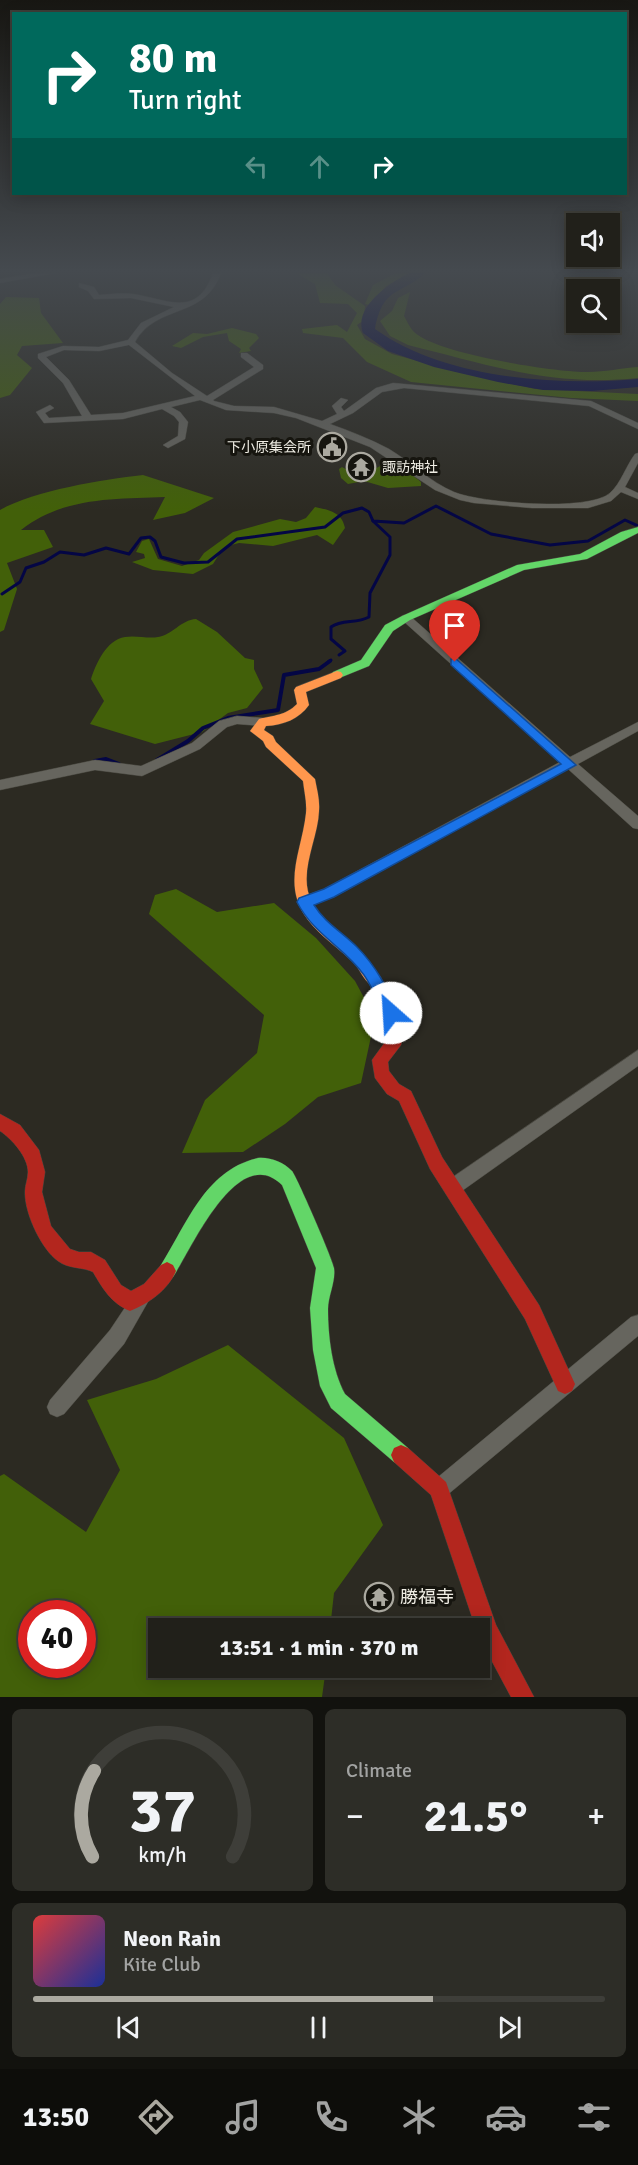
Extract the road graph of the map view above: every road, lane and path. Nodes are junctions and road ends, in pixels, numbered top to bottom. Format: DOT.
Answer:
graph roads {
  1 [pos="51,352"];
  2 [pos="144,352"];
  3 [pos="244,355"];
  4 [pos="205,399"];
  5 [pos="344,400"];
  6 [pos="162,406"];
  7 [pos="50,408"];
  8 [pos="342,415"];
  9 [pos="87,418"];
  10 [pos="320,424"];
  11 [pos="638,426"];
  12 [pos="168,445"];
  13 [pos="638,456"];
  14 [pos="621,489"];
  15 [pos="638,496"];
  16 [pos="638,530"];
  17 [pos="406,618"];
  18 [pos="263,722"];
  19 [pos="638,726"];
  20 [pos="570,765"];
  21 [pos="0,785"];
  22 [pos="638,824"];
  23 [pos="304,902"];
  24 [pos="638,1057"];
  25 [pos="0,1122"];
  26 [pos="453,1186"];
  27 [pos="141,1298"];
  28 [pos="638,1324"];
  29 [pos="565,1384"];
  30 [pos="57,1407"];
  31 [pos="439,1489"];
  32 [pos="522,1697"];
  1 -- 9 [label="street"];
  2 -- 4 [label="street"];
  3 -- 4 [label="street"];
  4 -- 6 [label="street"];
  4 -- 10 [label="street"];
  5 -- 8 [label="street"];
  6 -- 9 [label="street"];
  6 -- 12 [label="street"];
  7 -- 9 [label="street"];
  8 -- 10 [label="street"];
  8 -- 11 [label="street"];
  10 -- 14 [label="street"];
  13 -- 14 [label="street"];
  14 -- 15 [label="street"];
  16 -- 17 [label="street"];
  17 -- 18 [label="street"];
  17 -- 20 [label="street"];
  18 -- 21 [label="street"];
  18 -- 23 [label="street"];
  19 -- 20 [label="street"];
  20 -- 22 [label="street"];
  20 -- 23 [label="street"];
  23 -- 26 [label="street"];
  24 -- 26 [label="street"];
  25 -- 27 [label="street"];
  26 -- 29 [label="street"];
  27 -- 30 [label="street"];
  27 -- 31 [label="street"];
  28 -- 29 [label="street"];
  29 -- 31 [label="street"];
  31 -- 32 [label="street"];
}
